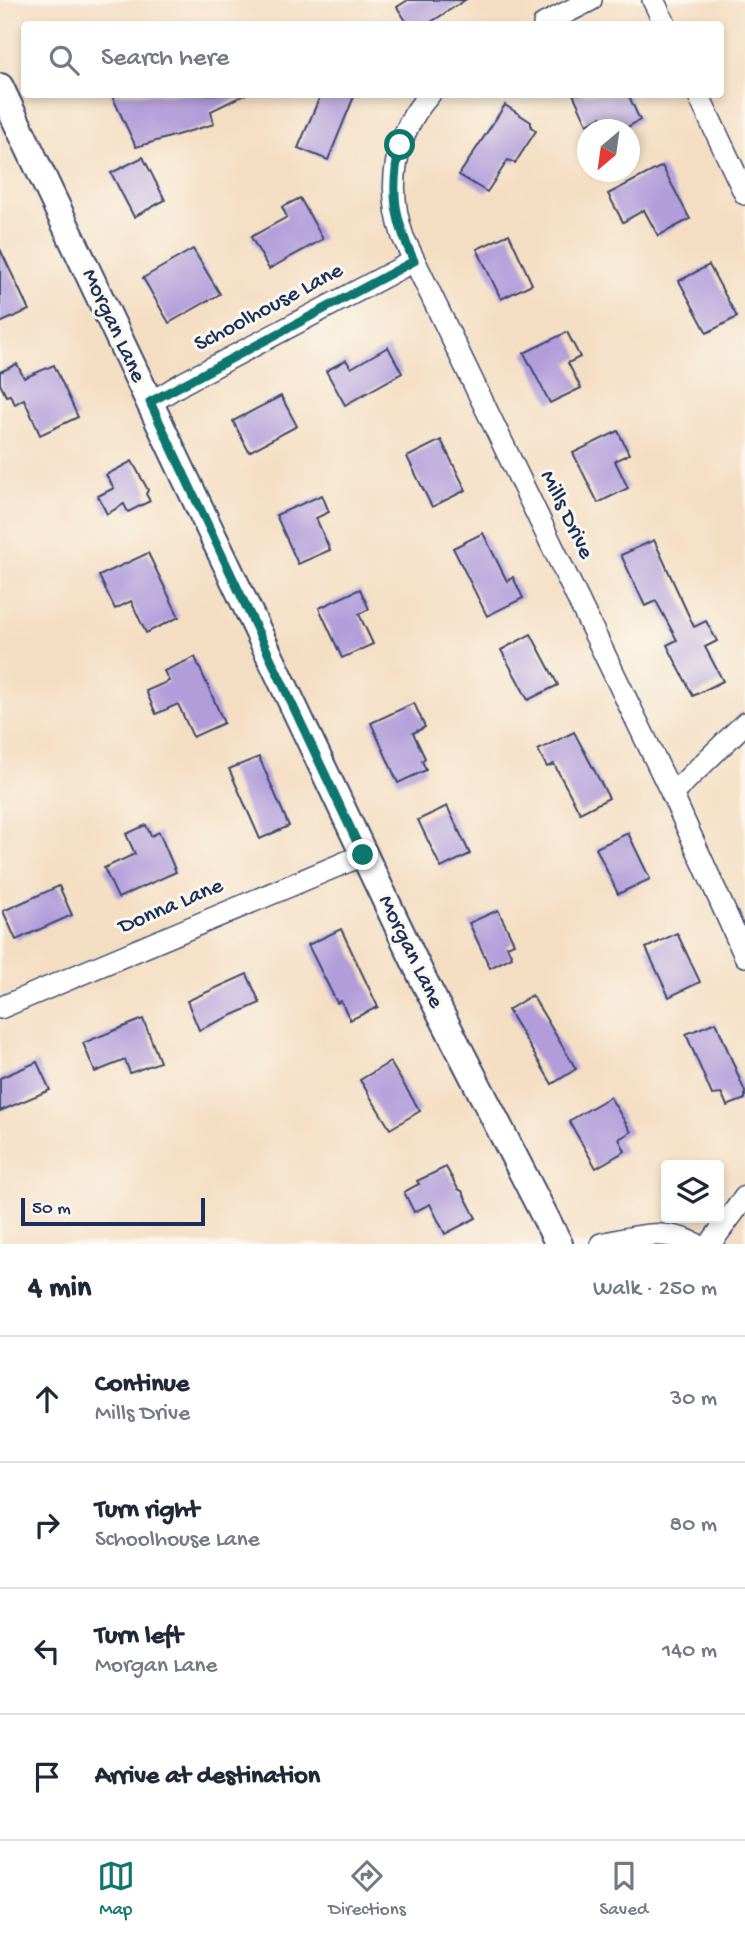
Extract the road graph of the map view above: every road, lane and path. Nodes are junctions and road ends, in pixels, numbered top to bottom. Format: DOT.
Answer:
graph roads {
  1 [pos="591,0"];
  2 [pos="653,0"];
  3 [pos="550,21"];
  4 [pos="664,21"];
  5 [pos="0,87"];
  6 [pos="427,98"];
  7 [pos="700,98"];
  8 [pos="745,194"];
  9 [pos="414,261"];
  10 [pos="150,402"];
  11 [pos="745,723"];
  12 [pos="672,794"];
  13 [pos="363,855"];
  14 [pos="745,956"];
  15 [pos="0,1008"];
  16 [pos="745,1197"];
  17 [pos="559,1244"];
  18 [pos="601,1244"];
  19 [pos="696,1244"];
  20 [pos="710,1244"];
  1 -- 3 [label="street"];
  2 -- 4 [label="street"];
  5 -- 10 [label="street, Morgan Lane"];
  6 -- 9 [label="street, Mills Drive"];
  7 -- 8 [label="street"];
  9 -- 10 [label="street, Schoolhouse Lane"];
  9 -- 12 [label="street, Mills Drive"];
  10 -- 13 [label="street, Morgan Lane"];
  11 -- 12 [label="street"];
  12 -- 14 [label="street, Mills Drive"];
  13 -- 15 [label="street, Donna Lane"];
  13 -- 17 [label="street, Morgan Lane"];
  16 -- 20 [label="street"];
  18 -- 19 [label="street"];
}
